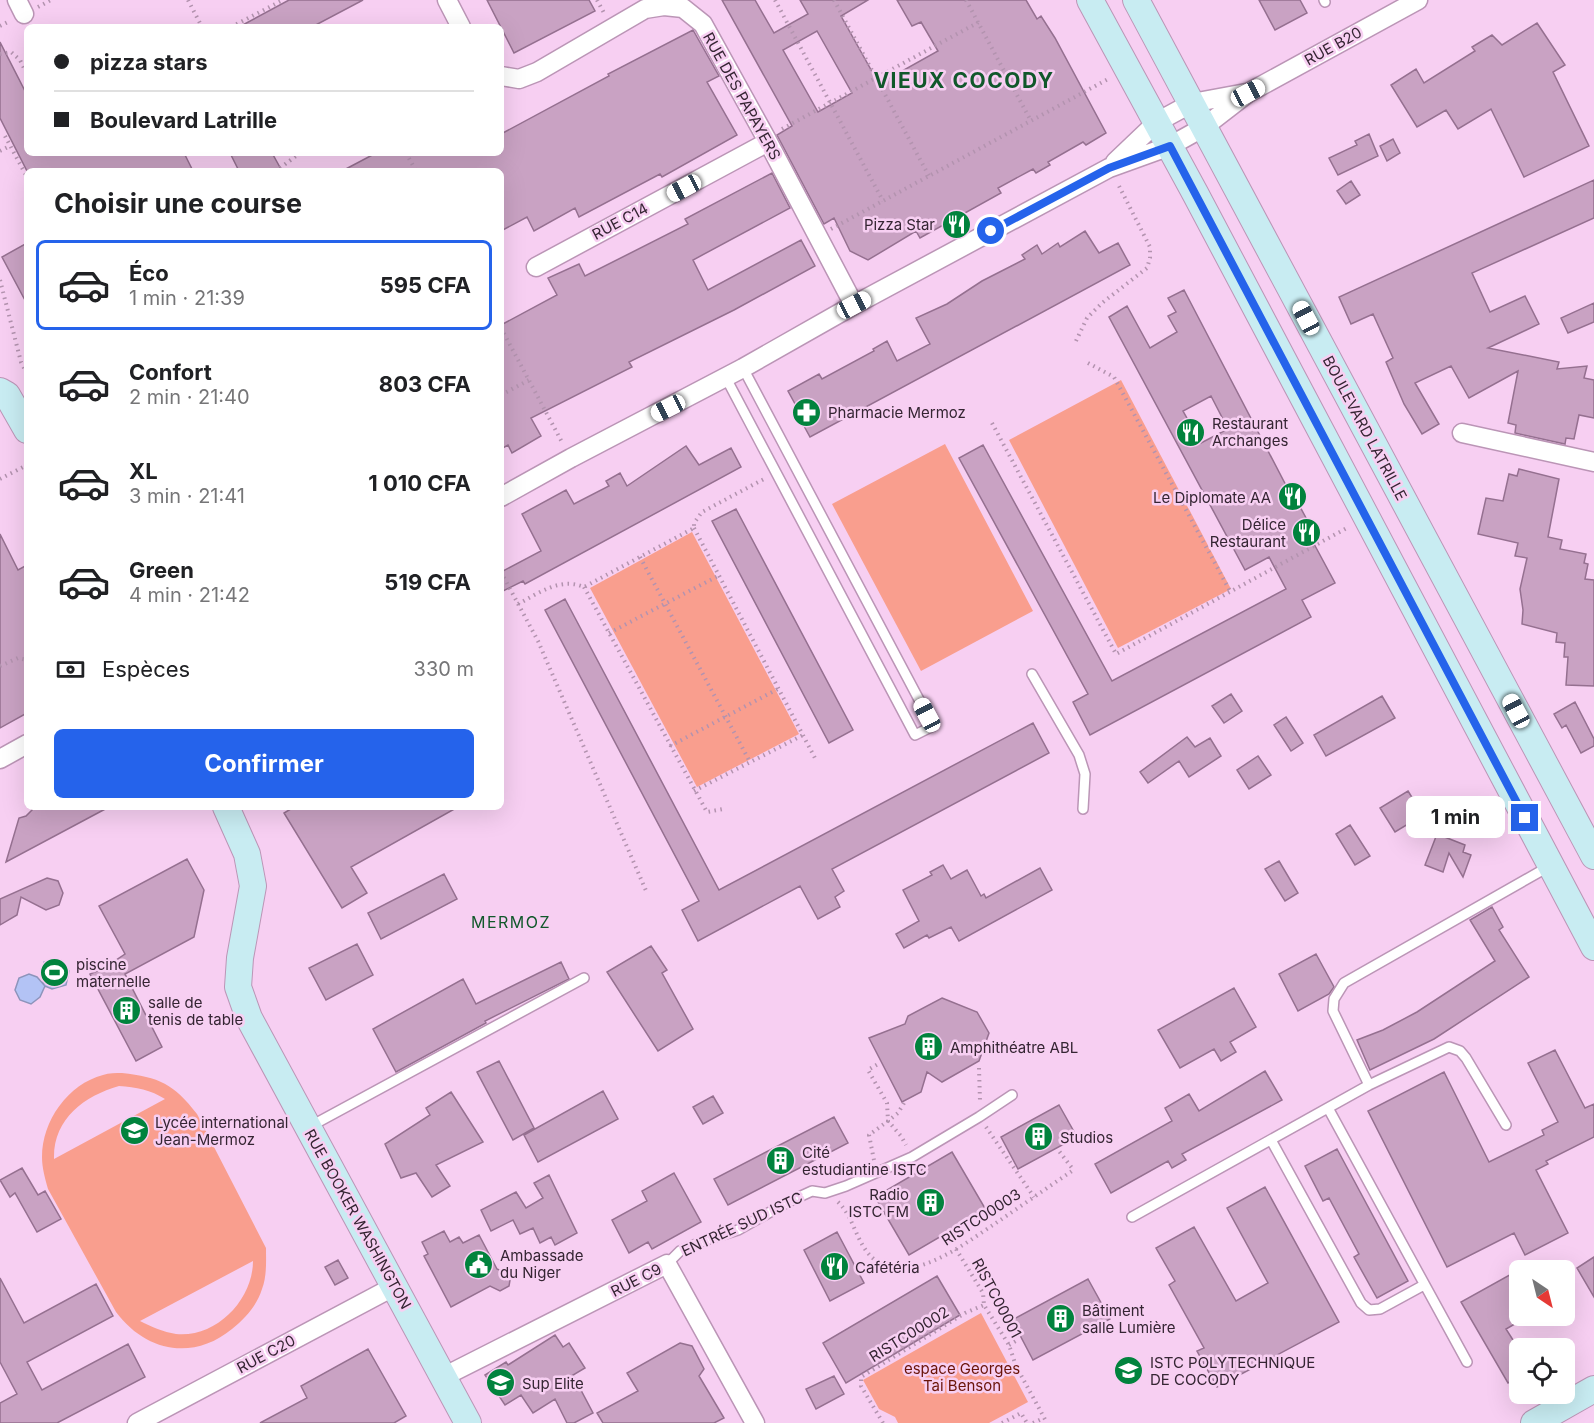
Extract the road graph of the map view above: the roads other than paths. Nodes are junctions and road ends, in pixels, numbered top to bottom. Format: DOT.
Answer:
graph roads {
  1 [pos="447,0"];
  2 [pos="1090,0"];
  3 [pos="1136,0"];
  4 [pos="1418,0"];
  5 [pos="684,4"];
  6 [pos="459,24"];
  7 [pos="504,76"];
  8 [pos="1248,93"];
  9 [pos="1192,103"];
  10 [pos="1157,122"];
  11 [pos="1204,127"];
  12 [pos="767,140"];
  13 [pos="1170,146"];
  14 [pos="1109,168"];
  15 [pos="536,267"];
  16 [pos="854,305"];
  17 [pos="743,368"];
  18 [pos="726,378"];
  19 [pos="0,391"];
  20 [pos="24,425"];
  21 [pos="1462,433"];
  22 [pos="1594,462"];
  23 [pos="504,495"];
  24 [pos="1032,674"];
  25 [pos="24,746"];
  26 [pos="0,759"];
  27 [pos="1083,809"];
  28 [pos="227,810"];
  29 [pos="1594,856"];
  30 [pos="1551,866"];
  31 [pos="1594,947"];
  32 [pos="584,978"];
  33 [pos="1369,1085"];
  34 [pos="1012,1095"];
  35 [pos="1328,1108"];
  36 [pos="1506,1125"];
  37 [pos="308,1128"];
  38 [pos="1270,1140"];
  39 [pos="1132,1217"];
  40 [pos="667,1264"];
  41 [pos="1424,1285"];
  42 [pos="394,1286"];
  43 [pos="1467,1362"];
  44 [pos="443,1377"];
  45 [pos="1594,1389"];
  46 [pos="137,1423"];
  47 [pos="468,1423"];
  48 [pos="755,1423"];
  49 [pos="1534,1423"];
  1 -- 6 [label="street"];
  2 -- 10 [label="main road"];
  3 -- 9 [label="main road, BOULEVARD LATRILLE"];
  4 -- 8 [label="street, RUE B20"];
  5 -- 7 [label="street, RUE DES PAPAYERS"];
  5 -- 12 [label="street, RUE DES PAPAYERS"];
  8 -- 9 [label="street, RUE B20"];
  8 -- 11 [label="street, RUE B20"];
  9 -- 10 [label="street, RUE B20"];
  9 -- 11 [label="main road, BOULEVARD LATRILLE"];
  10 -- 13 [label="main road"];
  10 -- 14 [label="street, RUE B20"];
  11 -- 13 [label="street, RUE B20"];
  11 -- 29 [label="main road, BOULEVARD LATRILLE"];
  12 -- 15 [label="street, RUE C14"];
  12 -- 16 [label="street, RUE DES PAPAYERS"];
  13 -- 14 [label="street, RUE B20"];
  13 -- 30 [label="main road"];
  14 -- 16 [label="street"];
  16 -- 17 [label="street"];
  17 -- 18 [label="street"];
  17 -- 18 [label="lane"];
  18 -- 23 [label="street"];
  19 -- 20 [label="main road"];
  21 -- 22 [label="street"];
  24 -- 27 [label="lane"];
  25 -- 26 [label="street"];
  28 -- 37 [label="main road, RUE BOOKER WASHINGTON"];
  30 -- 31 [label="main road"];
  30 -- 33 [label="lane"];
  32 -- 37 [label="lane"];
  33 -- 35 [label="lane"];
  33 -- 36 [label="lane"];
  34 -- 40 [label="lane, ENTRÉE SUD ISTC"];
  35 -- 38 [label="lane"];
  35 -- 41 [label="lane"];
  37 -- 42 [label="main road, RUE BOOKER WASHINGTON"];
  38 -- 39 [label="lane"];
  38 -- 41 [label="lane"];
  40 -- 44 [label="street, RUE C9"];
  40 -- 48 [label="street, RUE C9"];
  41 -- 43 [label="lane"];
  42 -- 44 [label="main road, RUE BOOKER WASHINGTON"];
  42 -- 46 [label="street, RUE C20"];
  44 -- 47 [label="main road, RUE BOOKER WASHINGTON"];
  45 -- 49 [label="main road"];
}
